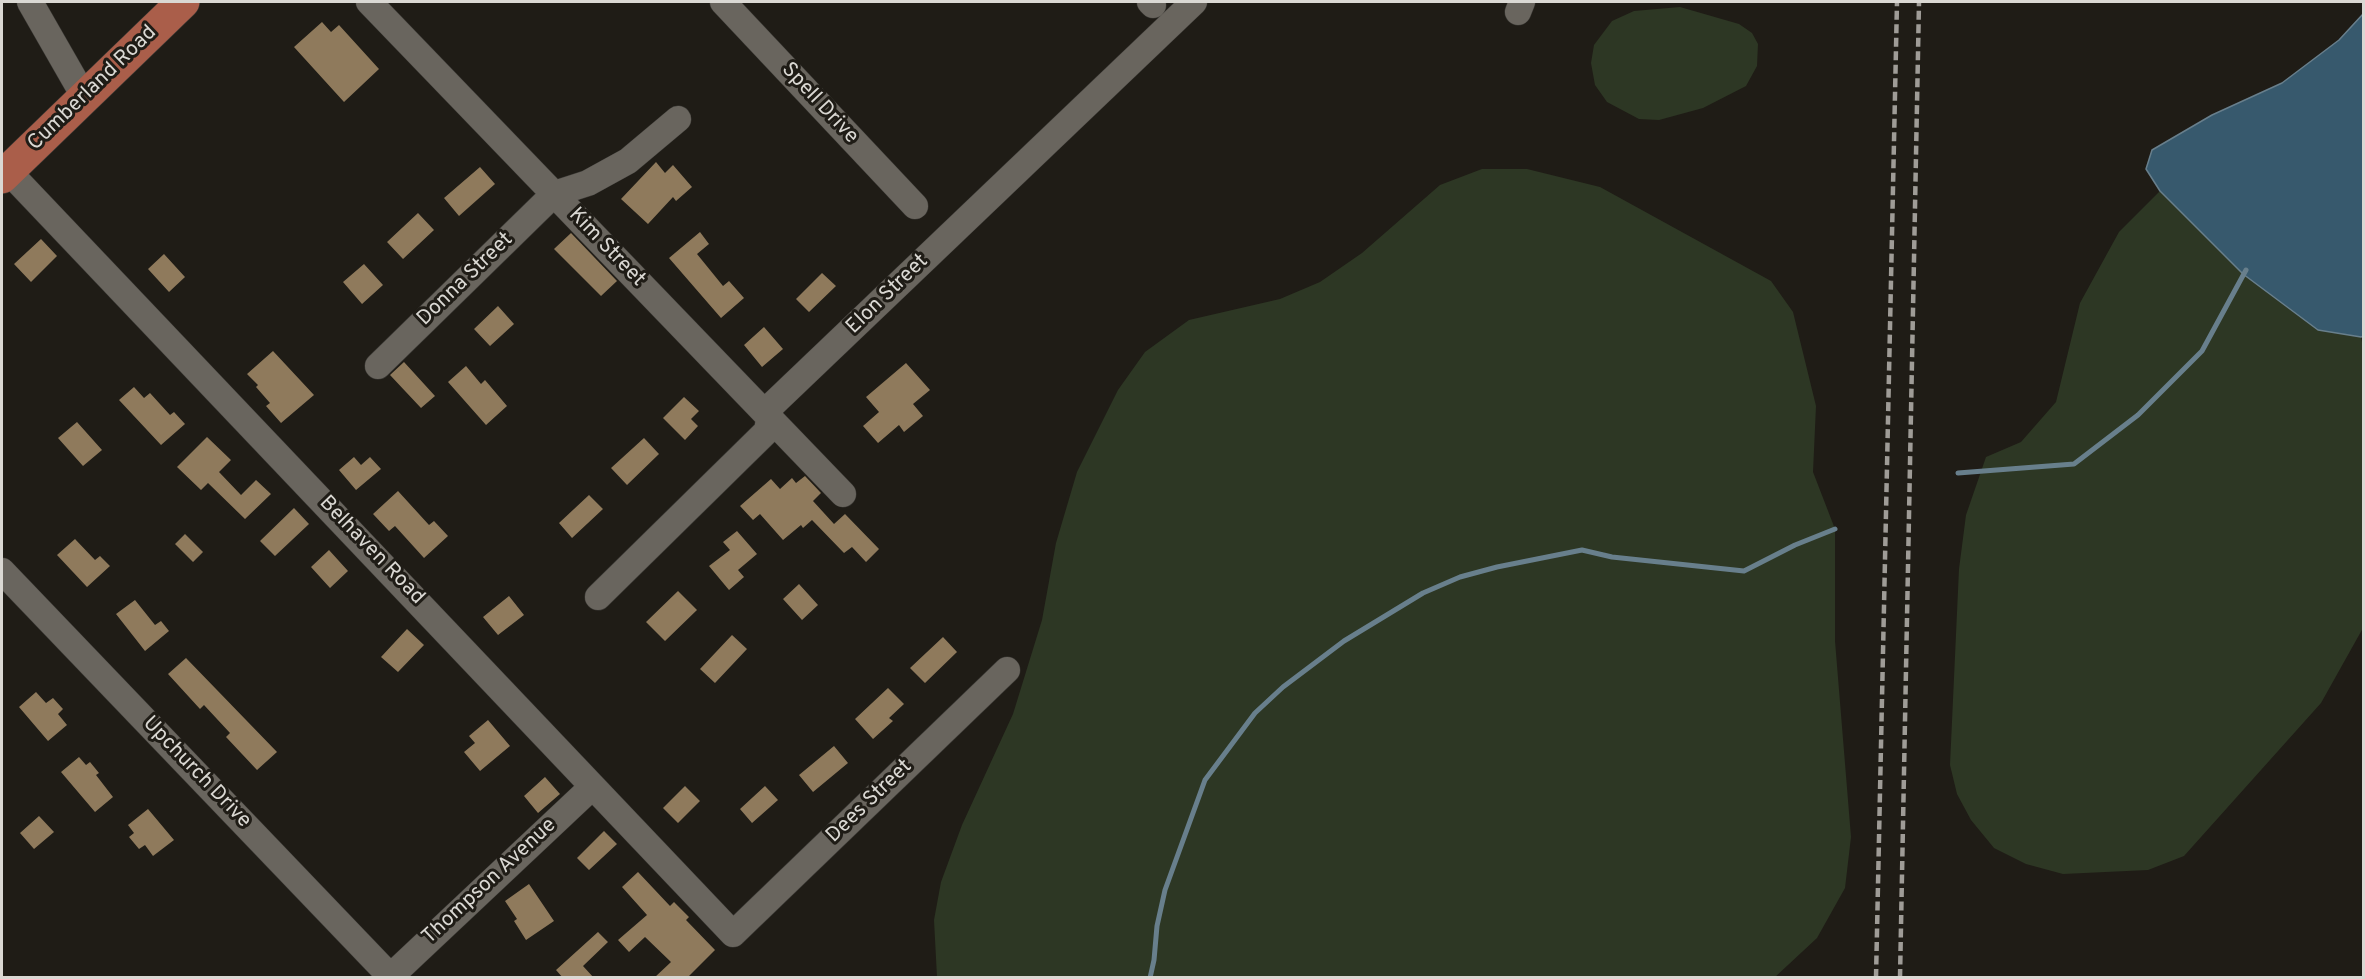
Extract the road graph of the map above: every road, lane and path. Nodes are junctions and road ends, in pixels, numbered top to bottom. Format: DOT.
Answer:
graph roads {
  1 [pos="30,2"];
  2 [pos="183,2"];
  3 [pos="369,2"];
  4 [pos="723,2"];
  5 [pos="1194,2"];
  6 [pos="85,98"];
  7 [pos="678,119"];
  8 [pos="5,174"];
  9 [pos="554,194"];
  10 [pos="915,206"];
  11 [pos="378,366"];
  12 [pos="769,417"];
  13 [pos="843,494"];
  14 [pos="6,586"];
  15 [pos="598,597"];
  16 [pos="1007,670"];
  17 [pos="592,788"];
  18 [pos="733,934"];
  19 [pos="389,977"];
  1 -- 6 [label="street"];
  2 -- 6 [label="main road, Cumberland Road"];
  3 -- 9 [label="street, Kim Street"];
  4 -- 10 [label="street, Spell Drive"];
  5 -- 12 [label="street, Elon Street"];
  6 -- 8 [label="main road, Cumberland Road"];
  7 -- 9 [label="street"];
  8 -- 17 [label="street, Belhaven Road"];
  9 -- 11 [label="street, Donna Street"];
  9 -- 12 [label="street, Kim Street"];
  12 -- 13 [label="street, Kim Street"];
  12 -- 15 [label="street, Elon Street"];
  14 -- 19 [label="street, Upchurch Drive"];
  16 -- 18 [label="street, Dees Street"];
  17 -- 18 [label="street, Belhaven Road"];
  17 -- 19 [label="street, Thompson Avenue"];
}
